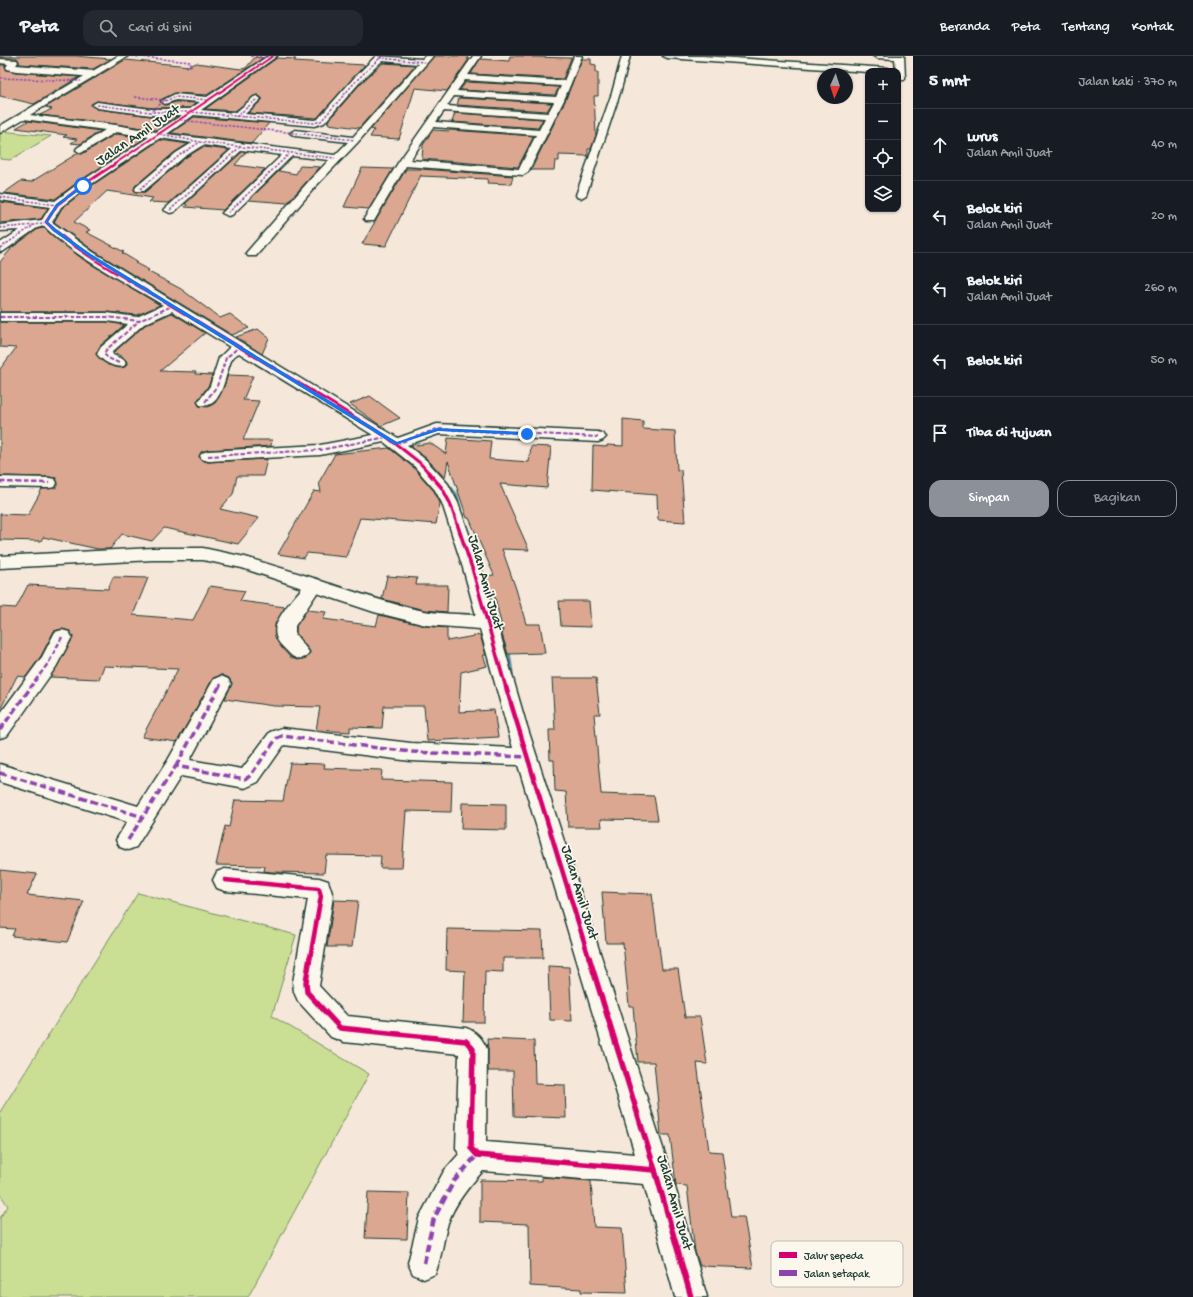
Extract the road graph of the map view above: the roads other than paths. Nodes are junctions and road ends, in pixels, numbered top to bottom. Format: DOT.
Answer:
graph roads {
  1 [pos="124,56"];
  2 [pos="251,56"];
  3 [pos="578,56"];
  4 [pos="626,56"];
  5 [pos="667,56"];
  6 [pos="877,56"];
  7 [pos="271,57"];
  8 [pos="381,57"];
  9 [pos="899,57"];
  10 [pos="426,59"];
  11 [pos="771,60"];
  12 [pos="0,61"];
  13 [pos="476,62"];
  14 [pos="900,68"];
  15 [pos="865,69"];
  16 [pos="95,74"];
  17 [pos="462,77"];
  18 [pos="0,78"];
  19 [pos="81,81"];
  20 [pos="567,84"];
  21 [pos="450,93"];
  22 [pos="135,97"];
  23 [pos="258,99"];
  24 [pos="560,100"];
  25 [pos="165,101"];
  26 [pos="97,105"];
  27 [pos="442,108"];
  28 [pos="151,112"];
  29 [pos="191,114"];
  30 [pos="24,116"];
  31 [pos="552,116"];
  32 [pos="236,117"];
  33 [pos="431,124"];
  34 [pos="116,128"];
  35 [pos="0,130"];
  36 [pos="541,133"];
  37 [pos="161,135"];
  38 [pos="355,140"];
  39 [pos="200,142"];
  40 [pos="240,147"];
  41 [pos="81,150"];
  42 [pos="289,154"];
  43 [pos="335,158"];
  44 [pos="403,163"];
  45 [pos="140,189"];
  46 [pos="581,195"];
  47 [pos="0,197"];
  48 [pos="57,205"];
  49 [pos="170,210"];
  50 [pos="228,213"];
  51 [pos="370,219"];
  52 [pos="41,224"];
  53 [pos="0,228"];
  54 [pos="0,248"];
  55 [pos="252,253"];
  56 [pos="172,306"];
  57 [pos="0,317"];
  58 [pos="139,321"];
  59 [pos="239,347"];
  60 [pos="119,363"];
  61 [pos="205,402"];
  62 [pos="598,437"];
  63 [pos="392,440"];
  64 [pos="208,456"];
  65 [pos="0,482"];
  66 [pos="49,483"];
  67 [pos="0,562"];
  68 [pos="314,584"];
  69 [pos="486,623"];
  70 [pos="62,637"];
  71 [pos="299,652"];
  72 [pos="221,684"];
  73 [pos="0,730"];
  74 [pos="527,757"];
  75 [pos="176,766"];
  76 [pos="0,773"];
  77 [pos="143,817"];
  78 [pos="128,840"];
  79 [pos="225,880"];
  80 [pos="477,1155"];
  81 [pos="655,1170"];
  82 [pos="424,1263"];
  83 [pos="691,1297"];
  1 -- 16 [label="street"];
  2 -- 7 [label="street"];
  3 -- 20 [label="street"];
  4 -- 46 [label="street"];
  5 -- 11 [label="street"];
  6 -- 9 [label="street"];
  7 -- 29 [label="street, Jalan Amil Juat"];
  8 -- 10 [label="street"];
  8 -- 32 [label="street"];
  9 -- 14 [label="street"];
  10 -- 38 [label="street"];
  11 -- 15 [label="street"];
  12 -- 16 [label="street"];
  13 -- 17 [label="street"];
  16 -- 19 [label="street"];
  17 -- 20 [label="street"];
  17 -- 21 [label="street"];
  18 -- 19 [label="street"];
  19 -- 30 [label="street"];
  20 -- 24 [label="street"];
  21 -- 24 [label="street"];
  21 -- 27 [label="street"];
  22 -- 25 [label="street"];
  23 -- 32 [label="street"];
  24 -- 31 [label="street"];
  25 -- 28 [label="street"];
  25 -- 29 [label="street"];
  26 -- 28 [label="street"];
  27 -- 31 [label="street"];
  27 -- 33 [label="street"];
  28 -- 29 [label="street"];
  29 -- 32 [label="street"];
  29 -- 37 [label="street, Jalan Amil Juat"];
  29 -- 38 [label="street"];
  30 -- 34 [label="street"];
  30 -- 35 [label="street"];
  31 -- 36 [label="street"];
  33 -- 36 [label="street"];
  33 -- 44 [label="street"];
  34 -- 37 [label="street"];
  34 -- 41 [label="street"];
  36 -- 44 [label="street"];
  37 -- 39 [label="street"];
  37 -- 48 [label="street, Jalan Amil Juat"];
  38 -- 43 [label="street"];
  39 -- 40 [label="street"];
  39 -- 45 [label="street"];
  40 -- 42 [label="street"];
  40 -- 49 [label="street"];
  42 -- 43 [label="street"];
  42 -- 50 [label="street"];
  43 -- 55 [label="street"];
  44 -- 51 [label="street"];
  47 -- 48 [label="street"];
  48 -- 52 [label="street, Jalan Amil Juat"];
  52 -- 53 [label="street"];
  52 -- 54 [label="street"];
  52 -- 56 [label="street, Jalan Amil Juat"];
  56 -- 58 [label="street"];
  56 -- 59 [label="street, Jalan Amil Juat"];
  57 -- 58 [label="street"];
  58 -- 60 [label="street"];
  59 -- 61 [label="street"];
  59 -- 63 [label="street, Jalan Amil Juat"];
  62 -- 63 [label="street"];
  63 -- 64 [label="street"];
  63 -- 69 [label="street, Jalan Amil Juat"];
  65 -- 66 [label="street"];
  67 -- 68 [label="street"];
  68 -- 69 [label="street"];
  68 -- 71 [label="street"];
  69 -- 74 [label="street, Jalan Amil Juat"];
  70 -- 73 [label="street"];
  72 -- 75 [label="street"];
  74 -- 75 [label="street"];
  74 -- 81 [label="street, Jalan Amil Juat"];
  75 -- 77 [label="street"];
  76 -- 77 [label="street"];
  77 -- 78 [label="street"];
  79 -- 80 [label="street"];
  80 -- 81 [label="street"];
  80 -- 82 [label="street"];
  81 -- 83 [label="street, Jalan Amil Juat"];
}
